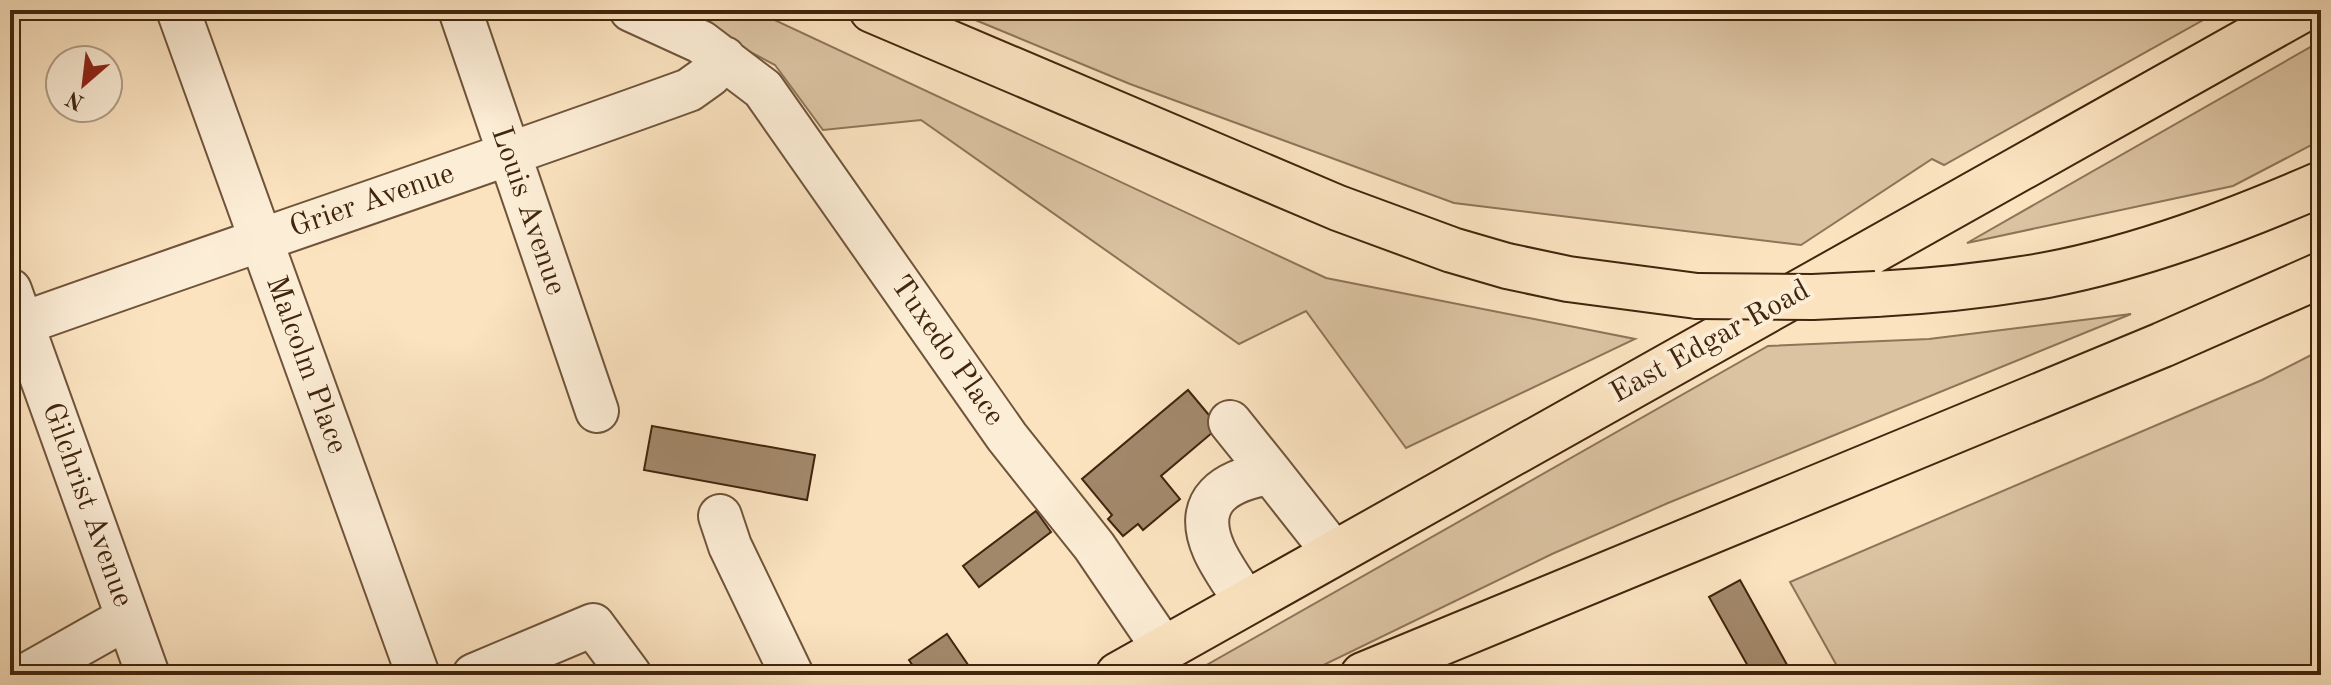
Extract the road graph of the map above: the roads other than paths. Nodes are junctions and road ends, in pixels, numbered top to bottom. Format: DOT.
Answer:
graph roads {
  1 [pos="178,10"];
  2 [pos="460,10"];
  3 [pos="631,10"];
  4 [pos="872,10"];
  5 [pos="2302,10"];
  6 [pos="724,58"];
  7 [pos="508,155"];
  8 [pos="2321,184"];
  9 [pos="260,239"];
  10 [pos="2321,275"];
  11 [pos="14,314"];
  12 [pos="597,411"];
  13 [pos="1230,422"];
  14 [pos="1271,473"];
  15 [pos="720,516"];
  16 [pos="1334,553"];
  17 [pos="1246,603"];
  18 [pos="127,618"];
  19 [pos="1164,649"];
  20 [pos="26,675"];
  21 [pos="148,675"];
  22 [pos="418,675"];
  23 [pos="474,675"];
  24 [pos="630,675"];
  25 [pos="792,675"];
  26 [pos="1118,675"];
  27 [pos="1363,675"];
  1 -- 9 [label="street, Malcolm Place"];
  2 -- 7 [label="street, Louis Avenue"];
  3 -- 6 [label="street, Tuxedo Place"];
  4 -- 8 [label="highway, bridge"];
  5 -- 16 [label="highway, East Edgar Road"];
  6 -- 7 [label="street, Grier Avenue"];
  6 -- 19 [label="street, Tuxedo Place"];
  7 -- 9 [label="street, Grier Avenue"];
  7 -- 12 [label="street, Louis Avenue"];
  9 -- 11 [label="street, Grier Avenue"];
  9 -- 22 [label="street, Malcolm Place"];
  10 -- 27 [label="highway"];
  11 -- 18 [label="street, Gilchrist Avenue"];
  13 -- 14 [label="street"];
  14 -- 16 [label="street"];
  14 -- 17 [label="street"];
  15 -- 25 [label="street"];
  16 -- 17 [label="highway, East Edgar Road"];
  17 -- 19 [label="highway, East Edgar Road"];
  18 -- 20 [label="street"];
  18 -- 21 [label="street, Gilchrist Avenue"];
  19 -- 26 [label="highway, East Edgar Road"];
  23 -- 24 [label="street"];
}
